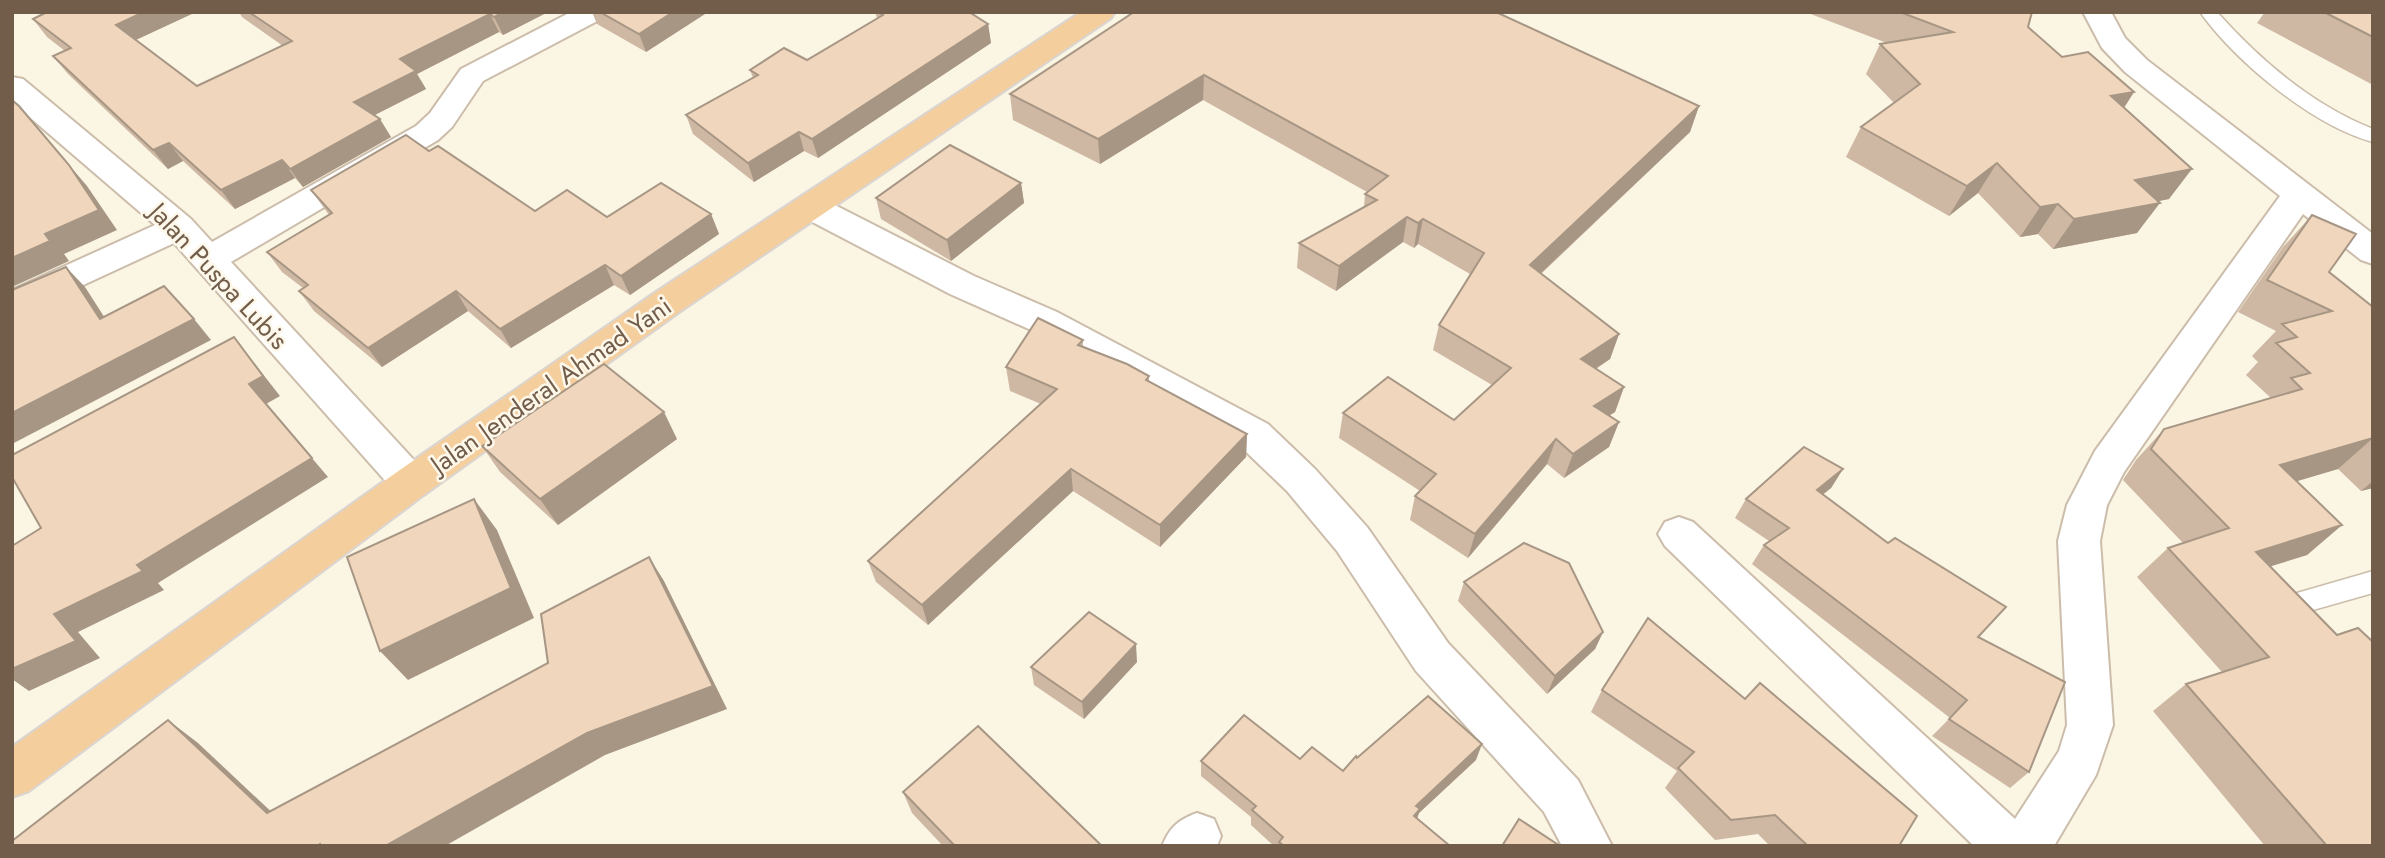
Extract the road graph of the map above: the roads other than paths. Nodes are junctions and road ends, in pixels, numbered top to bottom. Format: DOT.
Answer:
graph roads {
  1 [pos="1101,12"];
  2 [pos="2097,12"];
  3 [pos="2208,12"];
  4 [pos="587,13"];
  5 [pos="12,86"];
  6 [pos="2373,136"];
  7 [pos="2300,193"];
  8 [pos="811,207"];
  9 [pos="179,227"];
  10 [pos="2373,252"];
  11 [pos="209,258"];
  12 [pos="12,305"];
  13 [pos="411,483"];
  14 [pos="1679,534"];
  15 [pos="2373,582"];
  16 [pos="2306,601"];
  17 [pos="12,775"];
  18 [pos="1588,846"];
  19 [pos="2009,846"];
  20 [pos="2026,846"];
  1 -- 8 [label="highway, Jalan Jenderal Ahmad Yani"];
  2 -- 7 [label="street"];
  3 -- 6 [label="lane"];
  4 -- 11 [label="street"];
  5 -- 9 [label="street, Jalan Puspa Lubis"];
  7 -- 10 [label="street"];
  7 -- 20 [label="street"];
  8 -- 13 [label="highway, Jalan Jenderal Ahmad Yani"];
  8 -- 18 [label="street"];
  9 -- 11 [label="street, Jalan Puspa Lubis"];
  9 -- 12 [label="street"];
  11 -- 13 [label="street, Jalan Puspa Lubis"];
  13 -- 17 [label="highway, Jalan Jenderal Ahmad Yani"];
  14 -- 19 [label="street"];
  15 -- 16 [label="lane"];
}
